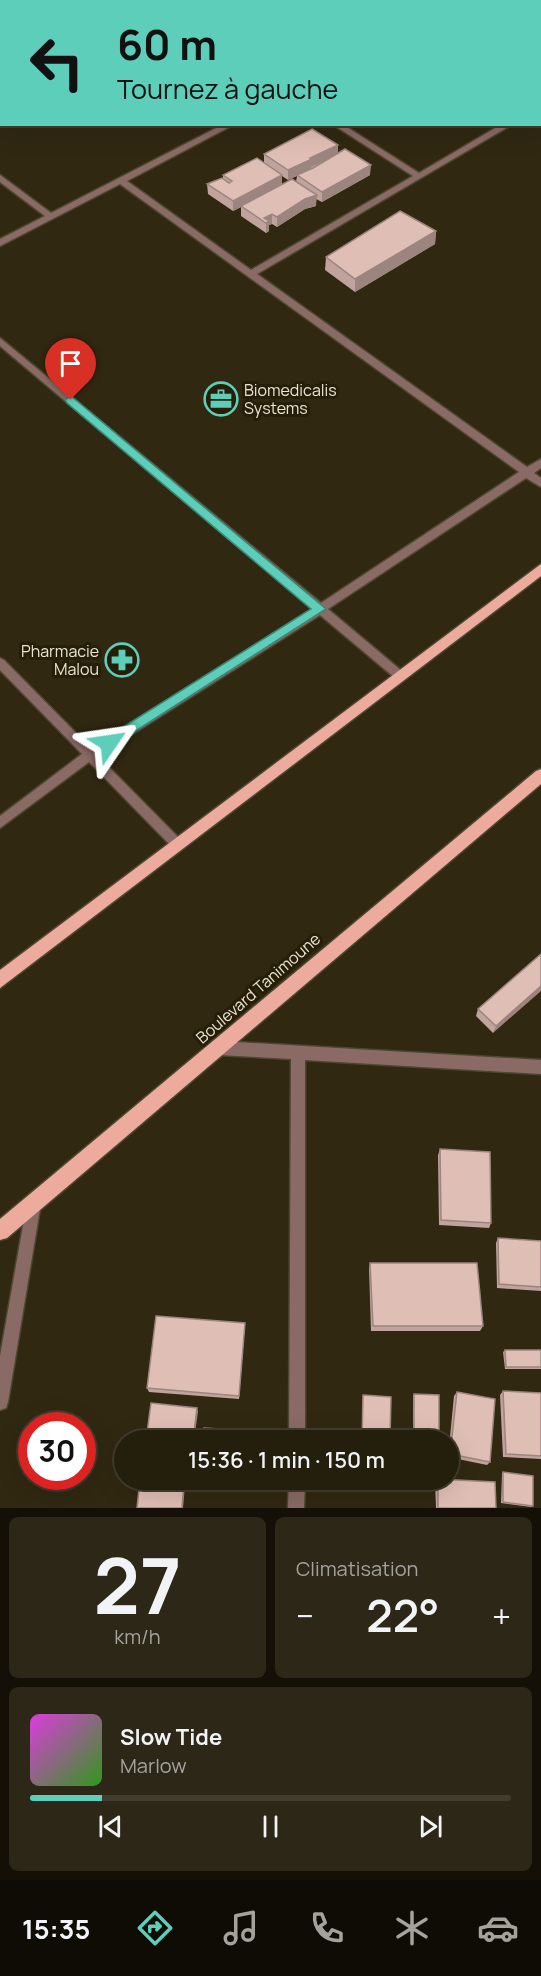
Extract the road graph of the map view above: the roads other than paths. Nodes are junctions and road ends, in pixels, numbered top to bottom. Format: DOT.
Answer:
graph roads {
  1 [pos="227,126"];
  2 [pos="339,126"];
  3 [pos="506,126"];
  4 [pos="418,176"];
  5 [pos="0,178"];
  6 [pos="121,181"];
  7 [pos="51,217"];
  8 [pos="0,243"];
  9 [pos="250,274"];
  10 [pos="0,340"];
  11 [pos="541,463"];
  12 [pos="526,473"];
  13 [pos="541,483"];
  14 [pos="541,568"];
  15 [pos="320,609"];
  16 [pos="0,663"];
  17 [pos="399,675"];
  18 [pos="90,755"];
  19 [pos="541,775"];
  20 [pos="0,822"];
  21 [pos="178,845"];
  22 [pos="0,980"];
  23 [pos="219,1048"];
  24 [pos="298,1053"];
  25 [pos="541,1067"];
  26 [pos="34,1203"];
  27 [pos="0,1231"];
  28 [pos="0,1402"];
  29 [pos="297,1430"];
  30 [pos="297,1490"];
  31 [pos="296,1508"];
  1 -- 6 [label="street"];
  2 -- 4 [label="street"];
  3 -- 4 [label="street"];
  4 -- 9 [label="street"];
  5 -- 7 [label="street"];
  6 -- 7 [label="street"];
  6 -- 9 [label="street"];
  7 -- 8 [label="street"];
  9 -- 12 [label="street"];
  10 -- 15 [label="street"];
  11 -- 12 [label="street"];
  12 -- 13 [label="street"];
  12 -- 15 [label="street"];
  14 -- 17 [label="main road"];
  15 -- 17 [label="street"];
  15 -- 18 [label="street"];
  16 -- 18 [label="street"];
  17 -- 21 [label="main road"];
  18 -- 20 [label="street"];
  18 -- 21 [label="street"];
  19 -- 23 [label="main road, Boulevard Tanimoune"];
  21 -- 22 [label="main road"];
  23 -- 24 [label="street"];
  23 -- 26 [label="main road, Boulevard Tanimoune"];
  24 -- 25 [label="street"];
  24 -- 29 [label="street"];
  26 -- 27 [label="main road, Boulevard Tanimoune"];
  26 -- 28 [label="street"];
  30 -- 31 [label="street"];
}
